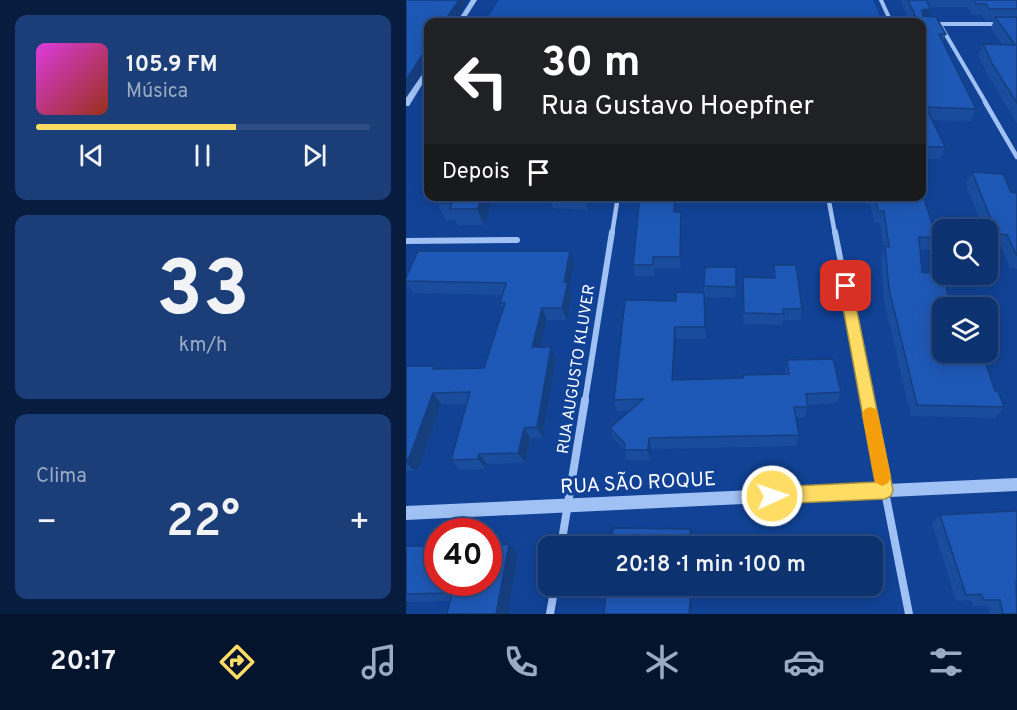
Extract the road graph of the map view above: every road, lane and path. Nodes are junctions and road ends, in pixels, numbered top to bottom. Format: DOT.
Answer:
graph roads {
  1 [pos="475,0"];
  2 [pos="882,0"];
  3 [pos="463,18"];
  4 [pos="889,18"];
  5 [pos="926,24"];
  6 [pos="940,24"];
  7 [pos="1016,24"];
  8 [pos="424,76"];
  9 [pos="406,104"];
  10 [pos="1016,157"];
  11 [pos="617,201"];
  12 [pos="829,201"];
  13 [pos="517,240"];
  14 [pos="406,241"];
  15 [pos="1016,484"];
  16 [pos="885,490"];
  17 [pos="568,505"];
  18 [pos="406,513"];
  19 [pos="563,536"];
  20 [pos="553,596"];
  21 [pos="550,614"];
  22 [pos="909,614"];
  1 -- 3 [label="street"];
  2 -- 4 [label="street"];
  5 -- 6 [label="street"];
  6 -- 7 [label="street"];
  6 -- 10 [label="street"];
  8 -- 9 [label="street"];
  11 -- 17 [label="street, RUA AUGUSTO KLUVER"];
  12 -- 16 [label="street"];
  13 -- 14 [label="street"];
  15 -- 16 [label="street, RUA SÃO ROQUE"];
  16 -- 17 [label="street, RUA SÃO ROQUE"];
  16 -- 22 [label="street"];
  17 -- 18 [label="street, RUA SÃO ROQUE"];
  17 -- 19 [label="street, RUA AUGUSTO KLUVER"];
  20 -- 21 [label="street"];
}
